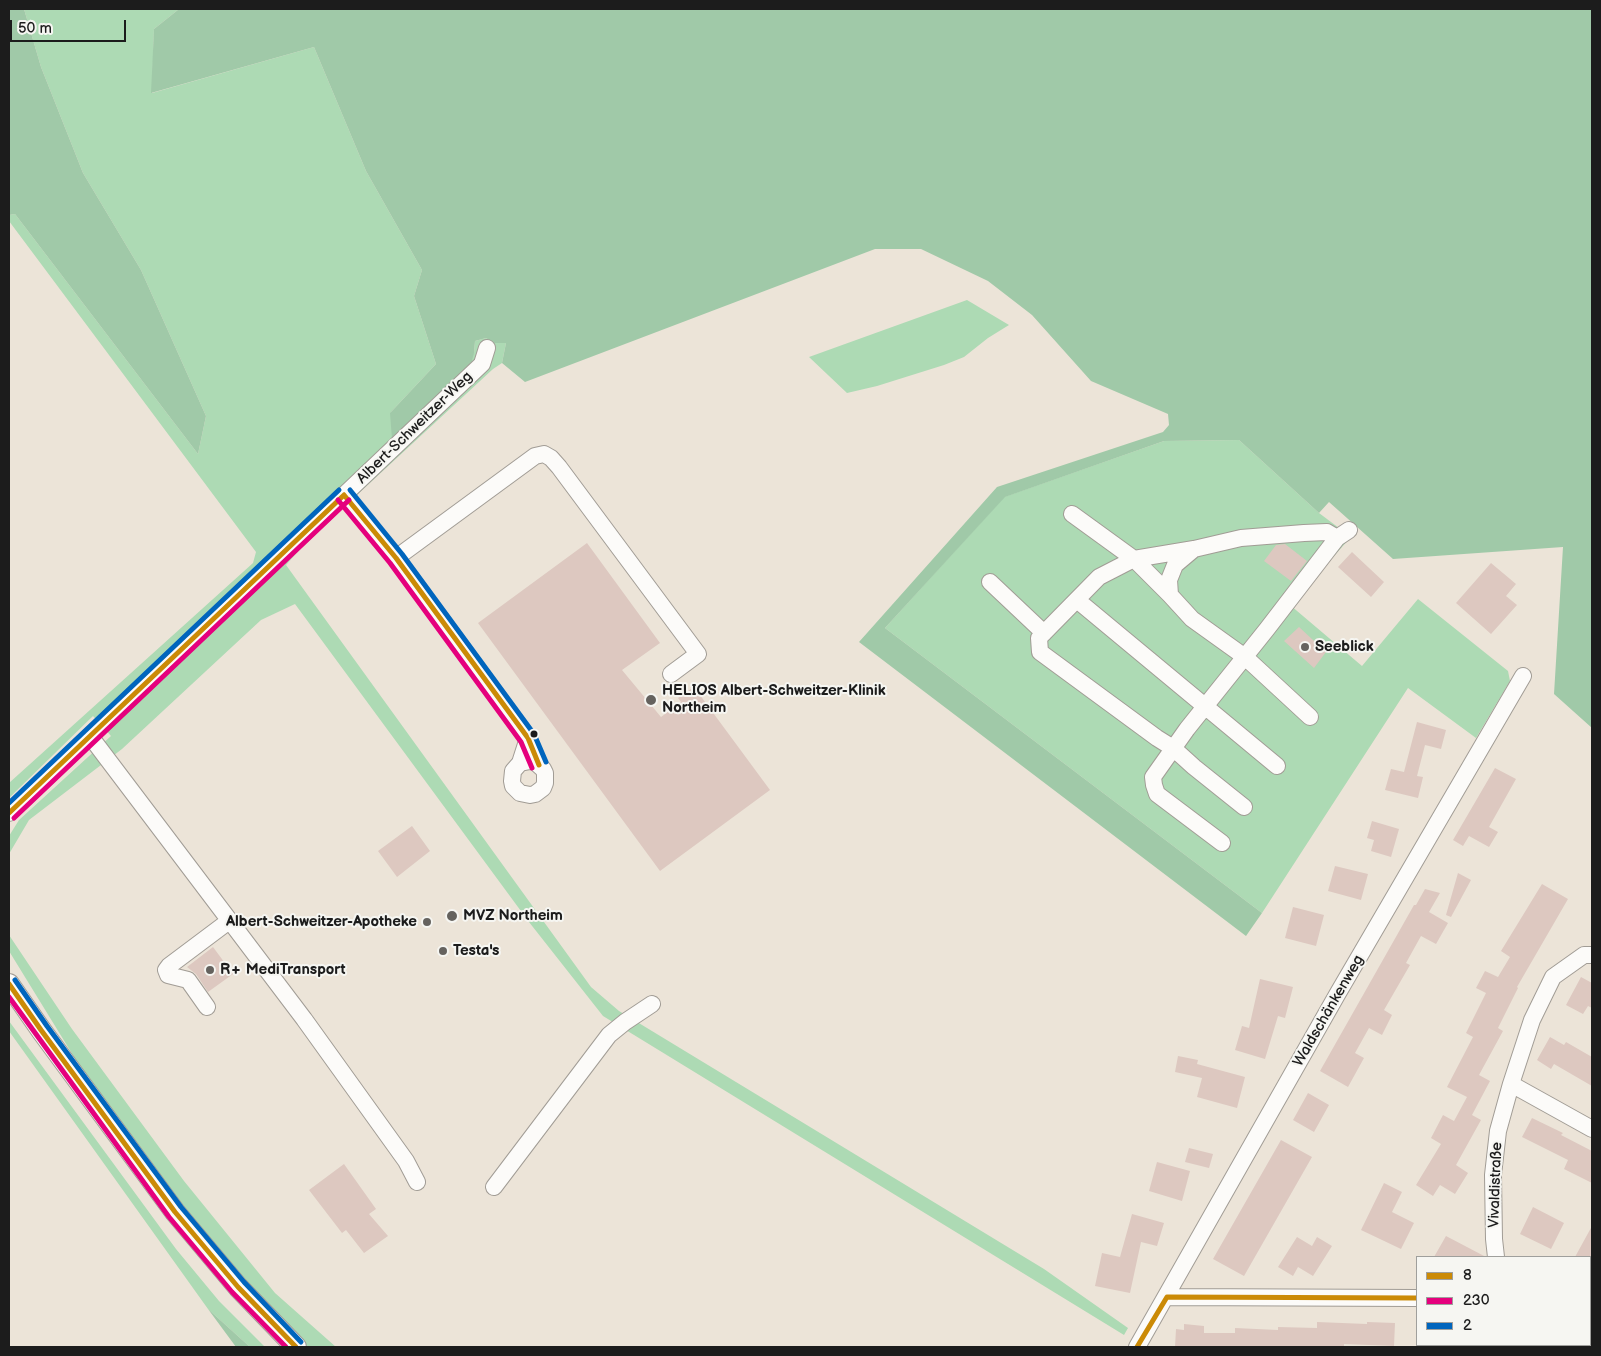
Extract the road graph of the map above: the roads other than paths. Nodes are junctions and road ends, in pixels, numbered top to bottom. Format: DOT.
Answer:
graph roads {
  1 [pos="487,348"];
  2 [pos="344,495"];
  3 [pos="1072,514"];
  4 [pos="1194,549"];
  5 [pos="396,558"];
  6 [pos="1134,559"];
  7 [pos="990,582"];
  8 [pos="1170,595"];
  9 [pos="1077,600"];
  10 [pos="1044,633"];
  11 [pos="1245,657"];
  12 [pos="671,674"];
  13 [pos="1524,676"];
  14 [pos="1205,706"];
  15 [pos="1310,718"];
  16 [pos="90,736"];
  17 [pos="528,738"];
  18 [pos="1173,748"];
  19 [pos="520,764"];
  20 [pos="539,765"];
  21 [pos="1277,766"];
  22 [pos="1244,807"];
  23 [pos="9,813"];
  24 [pos="1222,843"];
  25 [pos="229,921"];
  26 [pos="1592,956"];
  27 [pos="9,984"];
  28 [pos="652,1004"];
  29 [pos="207,1007"];
  30 [pos="1511,1084"];
  31 [pos="1592,1129"];
  32 [pos="418,1182"];
  33 [pos="494,1187"];
  34 [pos="1496,1256"];
  35 [pos="1167,1297"];
  36 [pos="1416,1302"];
  37 [pos="296,1347"];
  38 [pos="1137,1347"];
  1 -- 2 [label="street, Albert-Schweitzer-Weg"];
  2 -- 5 [label="street"];
  2 -- 16 [label="street, Albert-Schweitzer-Weg"];
  3 -- 6 [label="street"];
  4 -- 6 [label="street"];
  4 -- 8 [label="street"];
  4 -- 11 [label="street"];
  5 -- 12 [label="street"];
  5 -- 17 [label="street"];
  6 -- 8 [label="street"];
  6 -- 9 [label="street"];
  7 -- 10 [label="street"];
  8 -- 11 [label="street"];
  9 -- 10 [label="street"];
  9 -- 14 [label="street"];
  10 -- 18 [label="street"];
  11 -- 14 [label="street"];
  11 -- 15 [label="street"];
  13 -- 35 [label="street, Waldschänkenweg"];
  14 -- 18 [label="street"];
  14 -- 21 [label="street"];
  16 -- 23 [label="street, Albert-Schweitzer-Weg"];
  16 -- 25 [label="street"];
  17 -- 19 [label="street"];
  17 -- 20 [label="street"];
  18 -- 22 [label="street"];
  18 -- 24 [label="street"];
  19 -- 20 [label="street"];
  19 -- 20 [label="street"];
  25 -- 29 [label="street"];
  25 -- 32 [label="street"];
  26 -- 30 [label="street, Vivaldistraße"];
  27 -- 37 [label="main road"];
  28 -- 33 [label="street"];
  30 -- 31 [label="street"];
  30 -- 34 [label="street, Vivaldistraße"];
  35 -- 36 [label="street"];
  35 -- 38 [label="street, Waldschänkenweg"];
}
